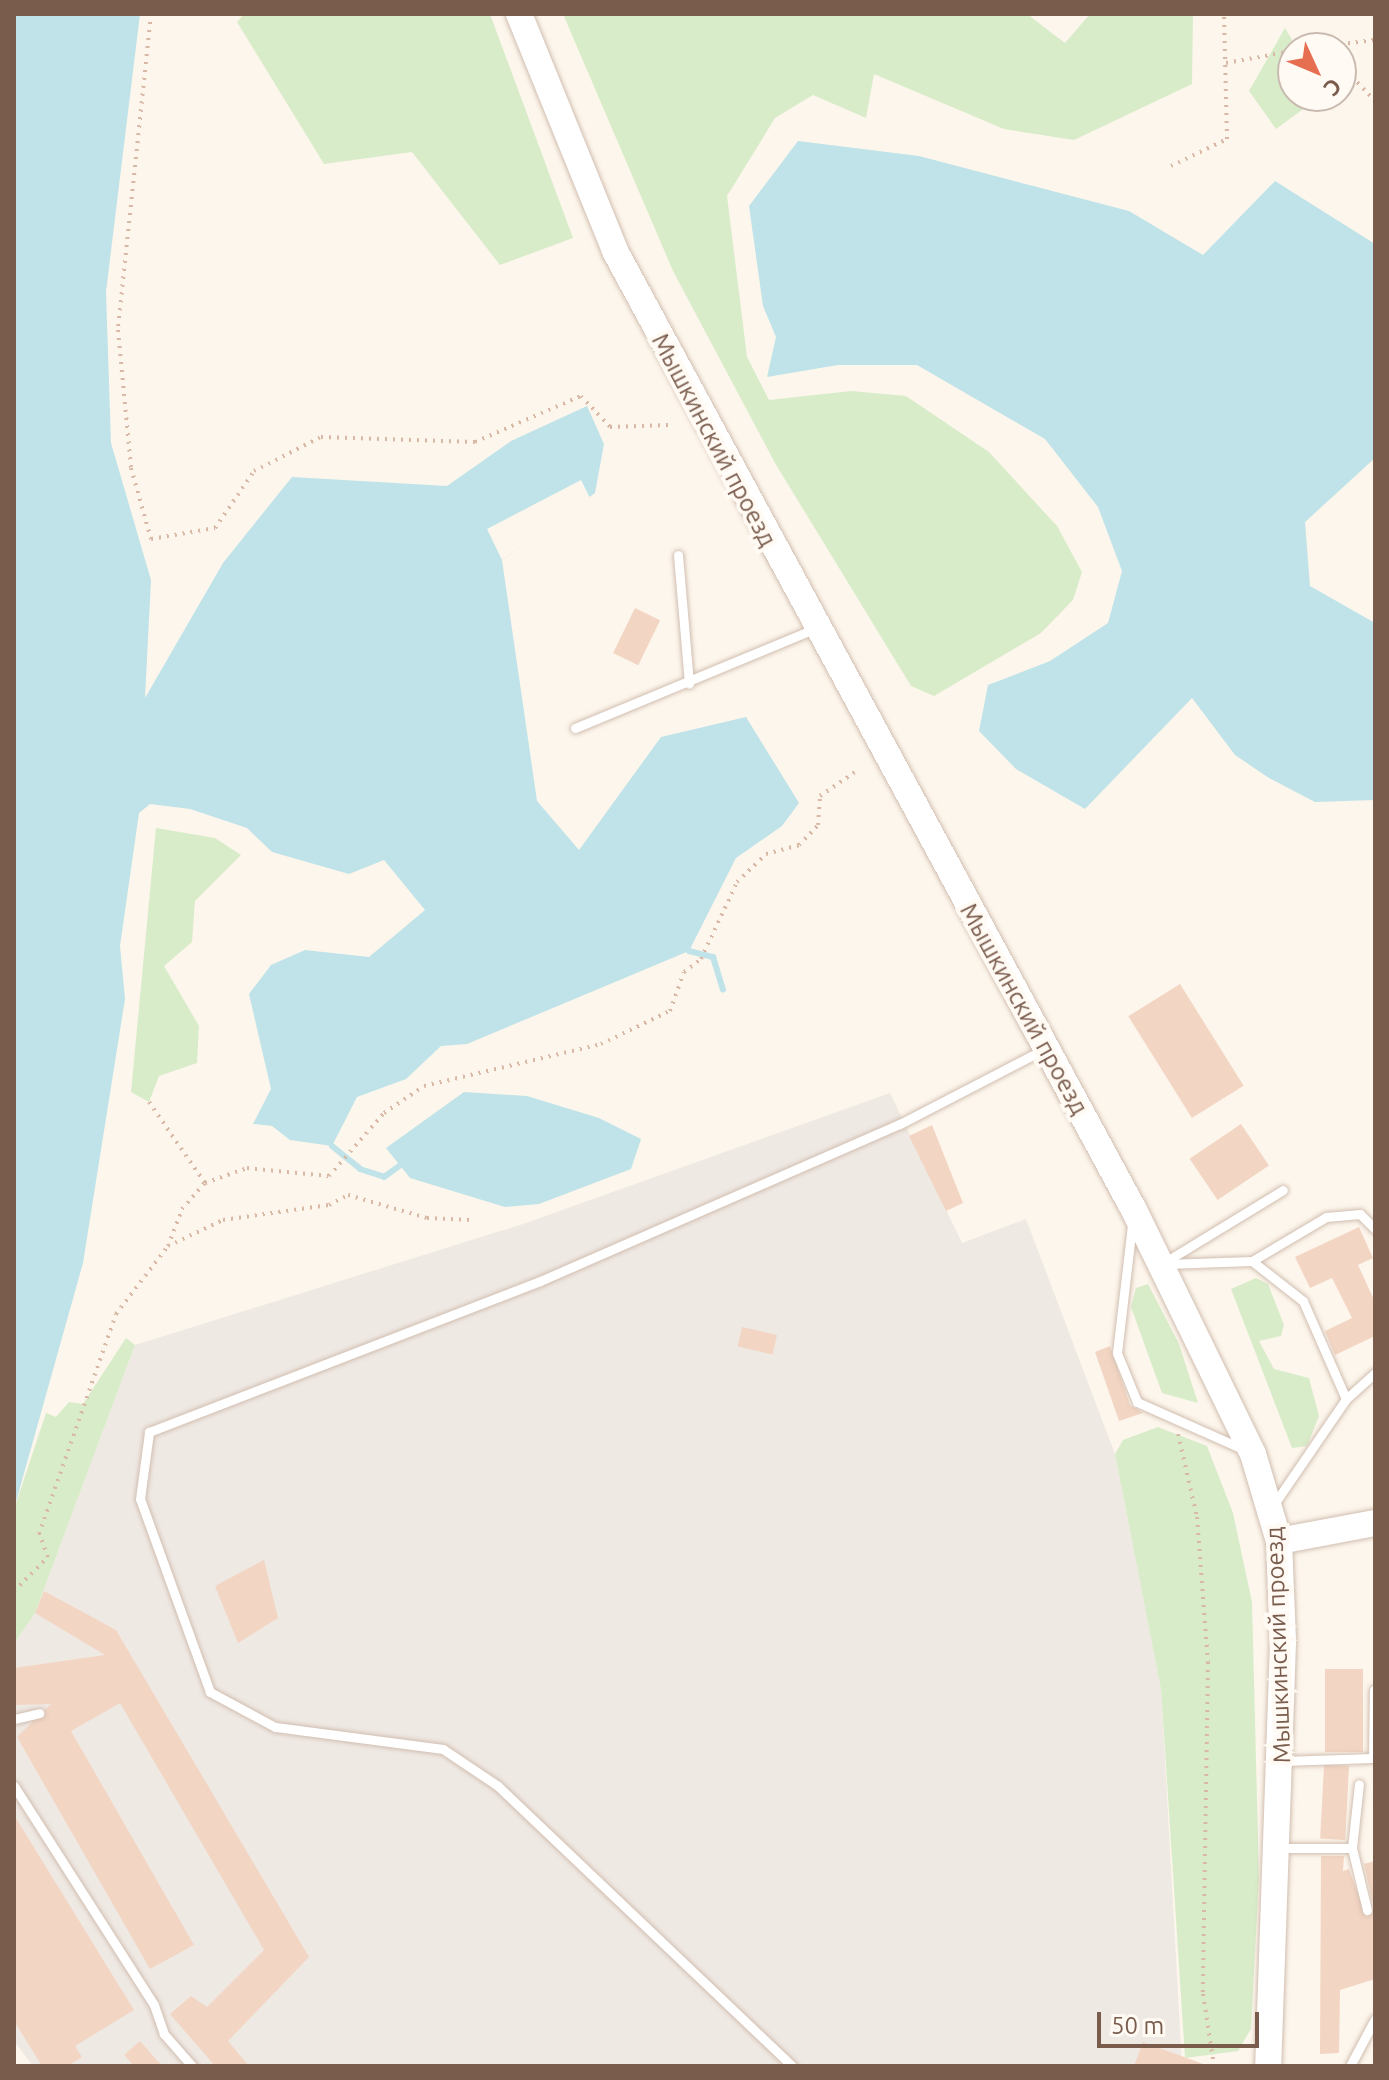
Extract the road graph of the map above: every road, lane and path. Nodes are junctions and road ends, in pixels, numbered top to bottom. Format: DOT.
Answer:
graph roads {
  1 [pos="151,14"];
  2 [pos="519,14"];
  3 [pos="1224,14"];
  4 [pos="1277,54"];
  5 [pos="1226,63"];
  6 [pos="1357,82"];
  7 [pos="1375,101"];
  8 [pos="1171,166"];
  9 [pos="669,425"];
  10 [pos="678,555"];
  11 [pos="814,629"];
  12 [pos="689,684"];
  13 [pos="575,728"];
  14 [pos="855,772"];
  15 [pos="1046,1048"];
  16 [pos="149,1102"];
  17 [pos="205,1183"];
  18 [pos="1283,1190"];
  19 [pos="1134,1210"];
  20 [pos="472,1220"];
  21 [pos="1375,1229"];
  22 [pos="168,1246"];
  23 [pos="1252,1261"];
  24 [pos="1162,1264"];
  25 [pos="1375,1373"];
  26 [pos="1346,1399"];
  27 [pos="1176,1416"];
  28 [pos="1253,1454"];
  29 [pos="1272,1508"];
  30 [pos="1375,1523"];
  31 [pos="1279,1541"];
  32 [pos="14,1591"];
  33 [pos="1374,1690"];
  34 [pos="39,1713"];
  35 [pos="14,1719"];
  36 [pos="1282,1761"];
  37 [pos="1359,1784"];
  38 [pos="14,1786"];
  39 [pos="1278,1848"];
  40 [pos="1352,1848"];
  41 [pos="1367,1910"];
  42 [pos="1375,2019"];
  43 [pos="192,2066"];
  44 [pos="792,2066"];
  45 [pos="1214,2066"];
  46 [pos="1268,2066"];
  47 [pos="1350,2066"];
  1 -- 9 [label="path"];
  2 -- 11 [label="main road, Мышкинский проезд"];
  3 -- 5 [label="path"];
  4 -- 5 [label="path"];
  5 -- 8 [label="path"];
  6 -- 7 [label="path"];
  10 -- 12 [label="lane"];
  11 -- 12 [label="lane"];
  11 -- 15 [label="main road, Мышкинский проезд"];
  12 -- 13 [label="lane"];
  14 -- 17 [label="path"];
  15 -- 19 [label="main road, Мышкинский проезд"];
  15 -- 44 [label="lane"];
  16 -- 17 [label="path"];
  17 -- 22 [label="path"];
  18 -- 24 [label="lane"];
  19 -- 24 [label="main road, Мышкинский проезд"];
  19 -- 27 [label="lane"];
  20 -- 22 [label="path"];
  21 -- 23 [label="lane"];
  22 -- 32 [label="path"];
  23 -- 24 [label="lane"];
  23 -- 26 [label="lane"];
  24 -- 28 [label="main road, Мышкинский проезд"];
  25 -- 26 [label="lane"];
  26 -- 29 [label="lane"];
  27 -- 28 [label="lane"];
  27 -- 45 [label="path"];
  28 -- 29 [label="main road, Мышкинский проезд"];
  29 -- 31 [label="main road, Мышкинский проезд"];
  30 -- 31 [label="main road"];
  31 -- 36 [label="main road, Мышкинский проезд"];
  33 -- 36 [label="lane"];
  34 -- 35 [label="lane"];
  36 -- 39 [label="main road, Мышкинский проезд"];
  37 -- 40 [label="lane"];
  38 -- 43 [label="lane"];
  39 -- 40 [label="lane"];
  39 -- 46 [label="main road, Мышкинский проезд"];
  40 -- 41 [label="lane"];
  42 -- 47 [label="lane"];
}
